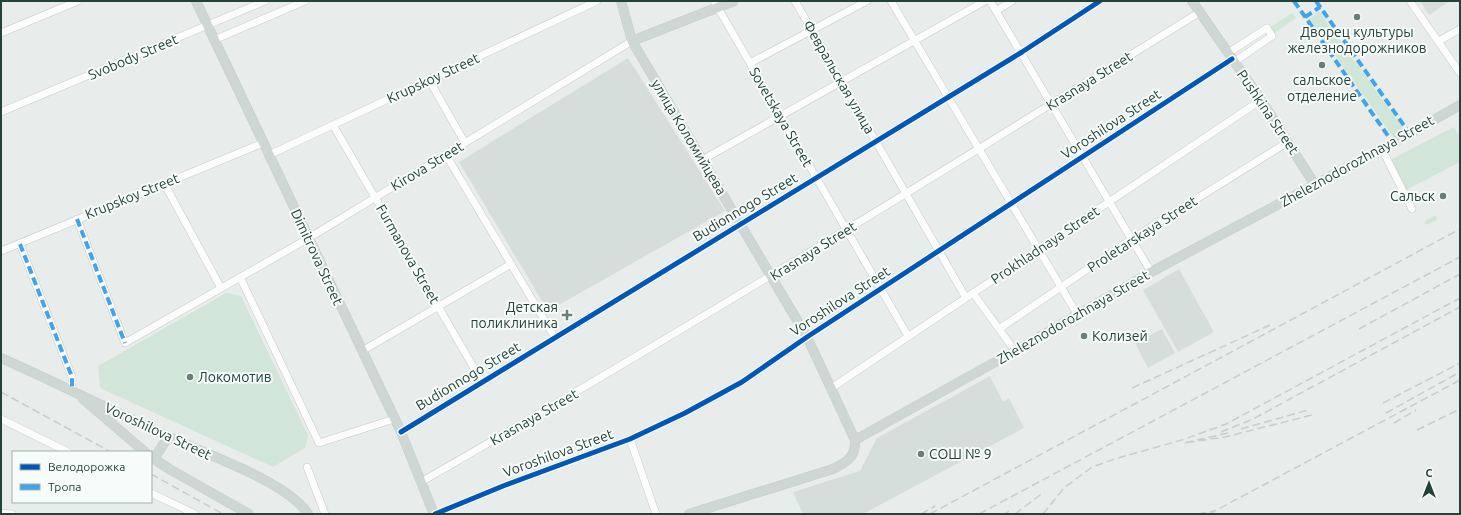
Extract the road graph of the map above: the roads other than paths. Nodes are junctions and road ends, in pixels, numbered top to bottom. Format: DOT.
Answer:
graph roads {
  1 [pos="78,1"];
  2 [pos="196,1"];
  3 [pos="265,1"];
  4 [pos="305,1"];
  5 [pos="597,1"];
  6 [pos="621,1"];
  7 [pos="734,1"];
  8 [pos="795,1"];
  9 [pos="867,1"];
  10 [pos="891,1"];
  11 [pos="985,1"];
  12 [pos="990,1"];
  13 [pos="1012,1"];
  14 [pos="1100,1"];
  15 [pos="1192,1"];
  16 [pos="1410,1"];
  17 [pos="716,4"];
  18 [pos="996,11"];
  19 [pos="1200,12"];
  20 [pos="208,26"];
  21 [pos="1460,29"];
  22 [pos="812,30"];
  23 [pos="1,33"];
  24 [pos="214,40"];
  25 [pos="632,41"];
  26 [pos="914,41"];
  27 [pos="1439,41"];
  28 [pos="1022,52"];
  29 [pos="1231,58"];
  30 [pos="750,64"];
  31 [pos="1460,73"];
  32 [pos="429,80"];
  33 [pos="842,82"];
  34 [pos="948,97"];
  35 [pos="1261,100"];
  36 [pos="1051,104"];
  37 [pos="1460,105"];
  38 [pos="1,112"];
  39 [pos="781,116"];
  40 [pos="333,125"];
  41 [pos="876,141"];
  42 [pos="1288,142"];
  43 [pos="263,143"];
  44 [pos="465,143"];
  45 [pos="979,149"];
  46 [pos="1382,149"];
  47 [pos="269,155"];
  48 [pos="446,155"];
  49 [pos="1083,157"];
  50 [pos="702,160"];
  51 [pos="816,178"];
  52 [pos="164,183"];
  53 [pos="1315,185"];
  54 [pos="906,194"];
  55 [pos="375,198"];
  56 [pos="1109,202"];
  57 [pos="1011,204"];
  58 [pos="1412,209"];
  59 [pos="77,219"];
  60 [pos="740,224"];
  61 [pos="847,230"];
  62 [pos="308,238"];
  63 [pos="1132,239"];
  64 [pos="20,244"];
  65 [pos="1038,249"];
  66 [pos="1,251"];
  67 [pos="939,251"];
  68 [pos="511,264"];
  69 [pos="1151,272"];
  70 [pos="772,276"];
  71 [pos="240,277"];
  72 [pos="1061,286"];
  73 [pos="221,288"];
  74 [pos="881,289"];
  75 [pos="973,293"];
  76 [pos="966,298"];
  77 [pos="438,306"];
  78 [pos="1077,314"];
  79 [pos="999,329"];
  80 [pos="908,336"];
  81 [pos="807,337"];
  82 [pos="555,338"];
  83 [pos="362,351"];
  84 [pos="1015,351"];
  85 [pos="1,358"];
  86 [pos="482,382"];
  87 [pos="830,389"];
  88 [pos="72,390"];
  89 [pos="1,419"];
  90 [pos="394,419"];
  91 [pos="401,432"];
  92 [pos="168,437"];
  93 [pos="630,439"];
  94 [pos="855,440"];
  95 [pos="66,451"];
  96 [pos="145,451"];
  97 [pos="153,458"];
  98 [pos="307,467"];
  99 [pos="421,482"];
  100 [pos="152,492"];
  101 [pos="1,513"];
  102 [pos="12,514"];
  103 [pos="195,514"];
  104 [pos="249,514"];
  105 [pos="308,514"];
  106 [pos="325,514"];
  107 [pos="435,514"];
  108 [pos="656,514"];
  109 [pos="689,514"];
  1 -- 23 [label="street"];
  2 -- 20 [label="main road, Dimitrova Street"];
  3 -- 20 [label="street, Svobody Street"];
  4 -- 24 [label="street"];
  5 -- 32 [label="street, Krupskoy Street"];
  6 -- 25 [label="main road, улица Коломийцева"];
  7 -- 17 [label="main road, Kirova Street"];
  8 -- 22 [label="street, Февральская улица"];
  9 -- 22 [label="street"];
  10 -- 26 [label="street"];
  11 -- 26 [label="street"];
  12 -- 18 [label="street"];
  13 -- 18 [label="street"];
  14 -- 28 [label="street, Budionnogo Street"];
  15 -- 19 [label="main road, Pushkina Street"];
  16 -- 27 [label="street"];
  17 -- 25 [label="main road, Kirova Street"];
  17 -- 30 [label="street, Sovetskaya Street"];
  18 -- 28 [label="street"];
  19 -- 29 [label="main road, Pushkina Street"];
  19 -- 36 [label="street, Krasnaya Street"];
  20 -- 24 [label="main road, Dimitrova Street"];
  20 -- 38 [label="street, Svobody Street"];
  21 -- 27 [label="street"];
  22 -- 30 [label="street"];
  22 -- 33 [label="street, Февральская улица"];
  24 -- 43 [label="main road, Dimitrova Street"];
  25 -- 44 [label="street, Kirova Street"];
  25 -- 50 [label="main road, улица Коломийцева"];
  26 -- 33 [label="street"];
  26 -- 34 [label="street"];
  27 -- 31 [label="street"];
  28 -- 34 [label="street, Budionnogo Street"];
  28 -- 36 [label="street"];
  29 -- 29 [label="street, Voroshilova Street"];
  29 -- 35 [label="main road, Pushkina Street"];
  29 -- 49 [label="street, Voroshilova Street"];
  30 -- 39 [label="street, Sovetskaya Street"];
  32 -- 40 [label="street, Krupskoy Street"];
  32 -- 44 [label="street"];
  33 -- 39 [label="street"];
  33 -- 41 [label="street, Февральская улица"];
  34 -- 41 [label="street, Budionnogo Street"];
  34 -- 45 [label="street"];
  35 -- 42 [label="main road, Pushkina Street"];
  35 -- 56 [label="street, Prokhladnaya Street"];
  36 -- 45 [label="street, Krasnaya Street"];
  36 -- 49 [label="street"];
  37 -- 46 [label="main road, Zheleznodorozhnaya Street"];
  39 -- 50 [label="street"];
  39 -- 51 [label="street, Sovetskaya Street"];
  40 -- 47 [label="street, Krupskoy Street"];
  40 -- 55 [label="street, Furmanova Street"];
  41 -- 51 [label="street, Budionnogo Street"];
  41 -- 54 [label="street, Февральская улица"];
  42 -- 53 [label="main road, Pushkina Street"];
  42 -- 63 [label="street, Proletarskaya Street"];
  43 -- 47 [label="main road, Dimitrova Street"];
  43 -- 52 [label="street, Krupskoy Street"];
  44 -- 48 [label="street, Kirova Street"];
  45 -- 54 [label="street, Krasnaya Street"];
  45 -- 57 [label="street"];
  46 -- 53 [label="main road, Zheleznodorozhnaya Street"];
  46 -- 58 [label="street"];
  47 -- 62 [label="main road, Dimitrova Street"];
  48 -- 55 [label="street, Kirova Street"];
  48 -- 68 [label="street"];
  49 -- 56 [label="street"];
  49 -- 57 [label="street, Voroshilova Street"];
  50 -- 60 [label="main road, улица Коломийцева"];
  51 -- 60 [label="street, Budionnogo Street"];
  51 -- 61 [label="street, Sovetskaya Street"];
  52 -- 59 [label="street, Krupskoy Street"];
  52 -- 73 [label="street"];
  53 -- 69 [label="main road, Zheleznodorozhnaya Street"];
  54 -- 61 [label="street, Krasnaya Street"];
  54 -- 67 [label="street, Февральская улица"];
  55 -- 62 [label="street, Kirova Street"];
  55 -- 77 [label="street, Furmanova Street"];
  56 -- 63 [label="street"];
  56 -- 65 [label="street, Prokhladnaya Street"];
  57 -- 65 [label="street"];
  57 -- 67 [label="street, Voroshilova Street"];
  59 -- 64 [label="street, Krupskoy Street"];
  59 -- 73 [label="street, Kirova Street"];
  60 -- 70 [label="main road, улица Коломийцева"];
  60 -- 82 [label="street, Budionnogo Street"];
  61 -- 70 [label="street, Krasnaya Street"];
  61 -- 74 [label="street, Sovetskaya Street"];
  62 -- 71 [label="street, Kirova Street"];
  62 -- 83 [label="main road, Dimitrova Street"];
  63 -- 69 [label="street"];
  63 -- 72 [label="street, Proletarskaya Street"];
  64 -- 66 [label="street, Krupskoy Street"];
  64 -- 88 [label="street"];
  65 -- 72 [label="street"];
  65 -- 75 [label="street, Prokhladnaya Street"];
  67 -- 74 [label="street, Voroshilova Street"];
  67 -- 76 [label="street, Февральская улица"];
  68 -- 77 [label="street"];
  68 -- 82 [label="street"];
  69 -- 78 [label="main road, Zheleznodorozhnaya Street"];
  70 -- 81 [label="main road, улица Коломийцева"];
  70 -- 99 [label="street, Krasnaya Street"];
  71 -- 73 [label="street, Kirova Street"];
  71 -- 90 [label="street"];
  72 -- 78 [label="street"];
  72 -- 79 [label="street, Proletarskaya Street"];
  74 -- 80 [label="street, Sovetskaya Street"];
  74 -- 81 [label="street, Voroshilova Street"];
  75 -- 76 [label="street, Prokhladnaya Street"];
  75 -- 79 [label="street"];
  76 -- 80 [label="street, Prokhladnaya Street"];
  77 -- 83 [label="street"];
  77 -- 86 [label="street, Furmanova Street"];
  78 -- 84 [label="main road, Zheleznodorozhnaya Street"];
  79 -- 84 [label="street"];
  80 -- 87 [label="street, Prokhladnaya Street"];
  81 -- 87 [label="main road, улица Коломийцева"];
  81 -- 93 [label="street, Voroshilova Street"];
  82 -- 86 [label="street, Budionnogo Street"];
  83 -- 90 [label="main road, Dimitrova Street"];
  84 -- 94 [label="main road, Zheleznodorozhnaya Street"];
  85 -- 88 [label="main road, Voroshilova Street"];
  86 -- 91 [label="street, Budionnogo Street"];
  87 -- 94 [label="main road, улица Коломийцева"];
  88 -- 92 [label="main road, Voroshilova Street"];
  88 -- 96 [label="main road"];
  89 -- 95 [label="street"];
  90 -- 91 [label="main road, Dimitrova Street"];
  91 -- 99 [label="main road, Dimitrova Street"];
  92 -- 97 [label="main road"];
  92 -- 105 [label="main road, Voroshilova Street"];
  93 -- 107 [label="street, Voroshilova Street"];
  93 -- 108 [label="street"];
  94 -- 109 [label="main road"];
  97 -- 104 [label="main road"];
  98 -- 106 [label="street"];
  99 -- 107 [label="main road, Dimitrova Street"];
  100 -- 103 [label="street"];
  101 -- 102 [label="street"];
}
